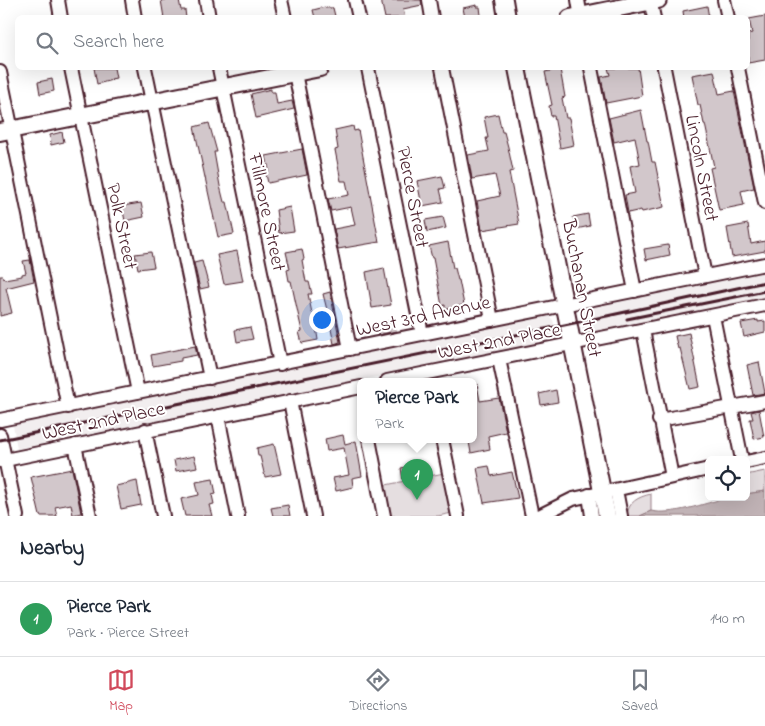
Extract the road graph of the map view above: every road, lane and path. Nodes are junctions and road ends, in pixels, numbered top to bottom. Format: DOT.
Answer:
graph roads {
  1 [pos="58,0"];
  2 [pos="132,0"];
  3 [pos="206,0"];
  4 [pos="282,0"];
  5 [pos="355,0"];
  6 [pos="428,0"];
  7 [pos="504,0"];
  8 [pos="724,0"];
  9 [pos="653,5"];
  10 [pos="577,13"];
  11 [pos="60,15"];
  12 [pos="134,15"];
  13 [pos="208,15"];
  14 [pos="284,15"];
  15 [pos="358,15"];
  16 [pos="431,15"];
  17 [pos="506,15"];
  18 [pos="727,15"];
  19 [pos="71,70"];
  20 [pos="145,70"];
  21 [pos="219,70"];
  22 [pos="295,70"];
  23 [pos="368,70"];
  24 [pos="442,70"];
  25 [pos="517,70"];
  26 [pos="591,70"];
  27 [pos="664,70"];
  28 [pos="738,70"];
  29 [pos="0,72"];
  30 [pos="223,87"];
  31 [pos="152,102"];
  32 [pos="81,116"];
  33 [pos="6,131"];
  34 [pos="765,203"];
  35 [pos="765,264"];
  36 [pos="705,276"];
  37 [pos="635,291"];
  38 [pos="565,305"];
  39 [pos="765,305"];
  40 [pos="713,316"];
  41 [pos="492,320"];
  42 [pos="643,330"];
  43 [pos="422,334"];
  44 [pos="573,344"];
  45 [pos="350,349"];
  46 [pos="499,359"];
  47 [pos="280,364"];
  48 [pos="429,377"];
  49 [pos="210,378"];
  50 [pos="357,391"];
  51 [pos="138,392"];
  52 [pos="290,401"];
  53 [pos="765,401"];
  54 [pos="68,407"];
  55 [pos="731,408"];
  56 [pos="218,416"];
  57 [pos="0,420"];
  58 [pos="659,420"];
  59 [pos="145,430"];
  60 [pos="0,435"];
  61 [pos="370,443"];
  62 [pos="443,443"];
  63 [pos="75,445"];
  64 [pos="741,456"];
  65 [pos="765,458"];
  66 [pos="3,461"];
  67 [pos="750,461"];
  68 [pos="705,470"];
  69 [pos="672,477"];
  70 [pos="602,502"];
  71 [pos="17,516"];
  72 [pos="90,516"];
  73 [pos="163,516"];
  74 [pos="238,516"];
  75 [pos="313,516"];
  76 [pos="384,516"];
  77 [pos="455,516"];
  78 [pos="532,516"];
  79 [pos="539,516"];
  80 [pos="621,516"];
  1 -- 11 [label="street"];
  2 -- 12 [label="street"];
  3 -- 13 [label="street"];
  4 -- 14 [label="street"];
  5 -- 15 [label="street"];
  6 -- 16 [label="street"];
  7 -- 17 [label="main road"];
  8 -- 18 [label="street"];
  9 -- 10 [label="main road"];
  19 -- 32 [label="street, Polk Street"];
  20 -- 31 [label="street"];
  21 -- 30 [label="street, Fillmore Street"];
  22 -- 30 [label="main road"];
  22 -- 45 [label="street"];
  23 -- 43 [label="street, Pierce Street"];
  24 -- 41 [label="street"];
  25 -- 38 [label="main road, Buchanan Street"];
  26 -- 37 [label="street"];
  27 -- 36 [label="street, Lincoln Street"];
  28 -- 34 [label="street"];
  29 -- 33 [label="street"];
  30 -- 31 [label="main road"];
  30 -- 47 [label="street, Fillmore Street"];
  31 -- 32 [label="main road"];
  31 -- 49 [label="street"];
  32 -- 33 [label="main road"];
  32 -- 51 [label="street, Polk Street"];
  33 -- 54 [label="street"];
  35 -- 36 [label="street, West 3rd Avenue"];
  36 -- 37 [label="street, West 3rd Avenue"];
  37 -- 38 [label="street, West 3rd Avenue"];
  38 -- 41 [label="street, West 3rd Avenue"];
  38 -- 44 [label="main road, Buchanan Street"];
  39 -- 40 [label="street, West 2nd Place"];
  40 -- 42 [label="street, West 2nd Place"];
  40 -- 55 [label="street"];
  41 -- 43 [label="street, West 3rd Avenue"];
  42 -- 44 [label="street, West 2nd Place"];
  42 -- 58 [label="street"];
  43 -- 45 [label="street, West 3rd Avenue"];
  44 -- 46 [label="street, West 2nd Place"];
  44 -- 70 [label="main road, Buchanan Street"];
  45 -- 47 [label="street, West 3rd Avenue"];
  46 -- 48 [label="street, West 2nd Place"];
  46 -- 78 [label="street"];
  47 -- 49 [label="street, West 3rd Avenue"];
  49 -- 51 [label="street, West 3rd Avenue"];
  50 -- 52 [label="street, West 2nd Place"];
  51 -- 54 [label="street, West 3rd Avenue"];
  52 -- 56 [label="street, West 2nd Place"];
  52 -- 75 [label="street"];
  53 -- 55 [label="street"];
  54 -- 57 [label="street, West 3rd Avenue"];
  55 -- 58 [label="street"];
  55 -- 64 [label="street"];
  56 -- 59 [label="street, West 2nd Place"];
  56 -- 74 [label="street"];
  58 -- 69 [label="street"];
  59 -- 63 [label="street, West 2nd Place"];
  59 -- 73 [label="street"];
  60 -- 66 [label="street"];
  61 -- 76 [label="street"];
  62 -- 77 [label="street"];
  63 -- 66 [label="street, West 2nd Place"];
  63 -- 72 [label="street"];
  65 -- 67 [label="street"];
  66 -- 71 [label="street"];
  68 -- 69 [label="street"];
  69 -- 70 [label="street"];
  70 -- 79 [label="street"];
  70 -- 80 [label="street"];
}
